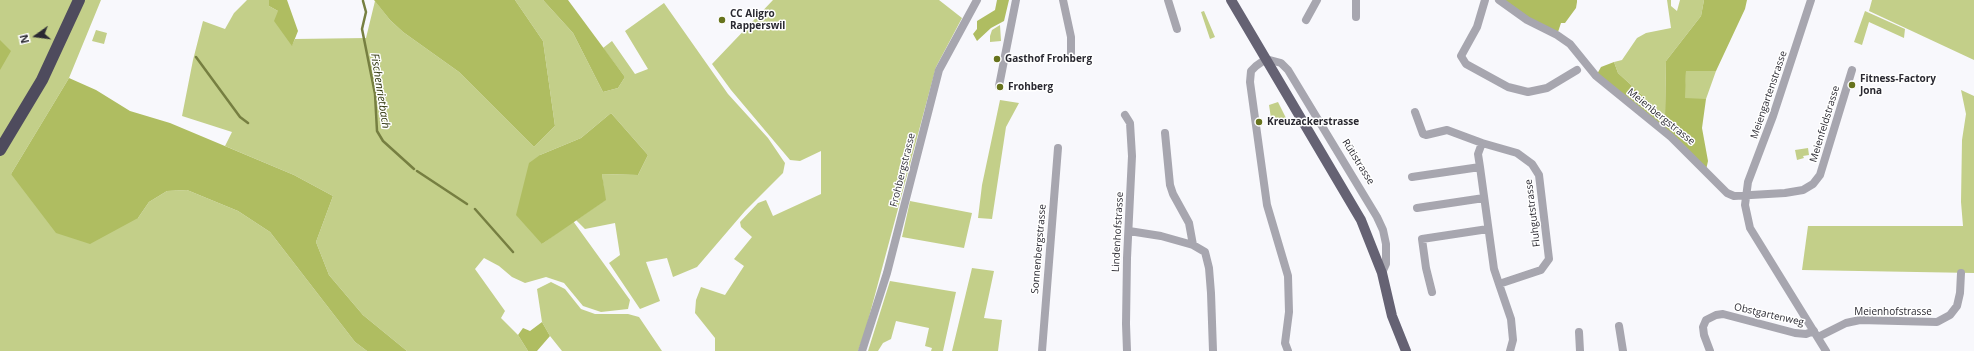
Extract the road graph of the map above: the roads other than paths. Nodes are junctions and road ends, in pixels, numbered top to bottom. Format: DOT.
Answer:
graph roads {
  1 [pos="79,0"];
  2 [pos="977,0"];
  3 [pos="1016,0"];
  4 [pos="1062,0"];
  5 [pos="1168,0"];
  6 [pos="1231,0"];
  7 [pos="1317,0"];
  8 [pos="1356,0"];
  9 [pos="1485,0"];
  10 [pos="1500,0"];
  11 [pos="1811,0"];
  12 [pos="1356,17"];
  13 [pos="1306,20"];
  14 [pos="1177,29"];
  15 [pos="1071,56"];
  16 [pos="1266,59"];
  17 [pos="1577,70"];
  18 [pos="1852,70"];
  19 [pos="999,86"];
  20 [pos="1415,112"];
  21 [pos="1125,114"];
  22 [pos="1164,133"];
  23 [pos="1482,143"];
  24 [pos="1058,148"];
  25 [pos="0,150"];
  26 [pos="1480,167"];
  27 [pos="1412,177"];
  28 [pos="1746,195"];
  29 [pos="1484,198"];
  30 [pos="1417,208"];
  31 [pos="1488,229"];
  32 [pos="1129,231"];
  33 [pos="1193,245"];
  34 [pos="1382,273"];
  35 [pos="1961,273"];
  36 [pos="1499,284"];
  37 [pos="1432,292"];
  38 [pos="1619,326"];
  39 [pos="1579,332"];
  40 [pos="1816,334"];
  41 [pos="862,351"];
  42 [pos="1042,351"];
  43 [pos="1127,351"];
  44 [pos="1214,351"];
  45 [pos="1288,351"];
  46 [pos="1406,351"];
  47 [pos="1510,351"];
  48 [pos="1580,351"];
  49 [pos="1623,351"];
  50 [pos="1710,351"];
  51 [pos="1826,351"];
  1 -- 25 [label="highway"];
  2 -- 41 [label="street, Frohbergstrasse"];
  3 -- 19 [label="street"];
  4 -- 15 [label="street"];
  5 -- 14 [label="street"];
  6 -- 16 [label="main road, Rütistrasse"];
  7 -- 13 [label="street"];
  8 -- 12 [label="street"];
  9 -- 17 [label="street"];
  10 -- 28 [label="street, Meienbergstrasse"];
  11 -- 28 [label="street, Meiengartenstrasse"];
  16 -- 34 [label="main road, Rütistrasse"];
  16 -- 34 [label="street, Rütistrasse"];
  16 -- 45 [label="street"];
  18 -- 28 [label="street, Meienfeldstrasse"];
  20 -- 23 [label="street, Fluhgutstrasse"];
  21 -- 32 [label="street, Lindenhofstrasse"];
  22 -- 33 [label="street"];
  23 -- 26 [label="street"];
  23 -- 36 [label="street, Fluhgutstrasse"];
  24 -- 42 [label="street, Sonnenbergstrasse"];
  26 -- 27 [label="street"];
  26 -- 29 [label="street"];
  28 -- 40 [label="street"];
  29 -- 30 [label="street"];
  29 -- 31 [label="street"];
  31 -- 36 [label="street"];
  31 -- 37 [label="street"];
  32 -- 33 [label="street"];
  32 -- 43 [label="street, Lindenhofstrasse"];
  33 -- 44 [label="street"];
  34 -- 46 [label="main road, Rütistrasse"];
  35 -- 40 [label="street, Meienhofstrasse"];
  36 -- 47 [label="street"];
  38 -- 49 [label="street"];
  39 -- 48 [label="street"];
  40 -- 50 [label="street, Obstgartenweg"];
  40 -- 51 [label="street"];
}
